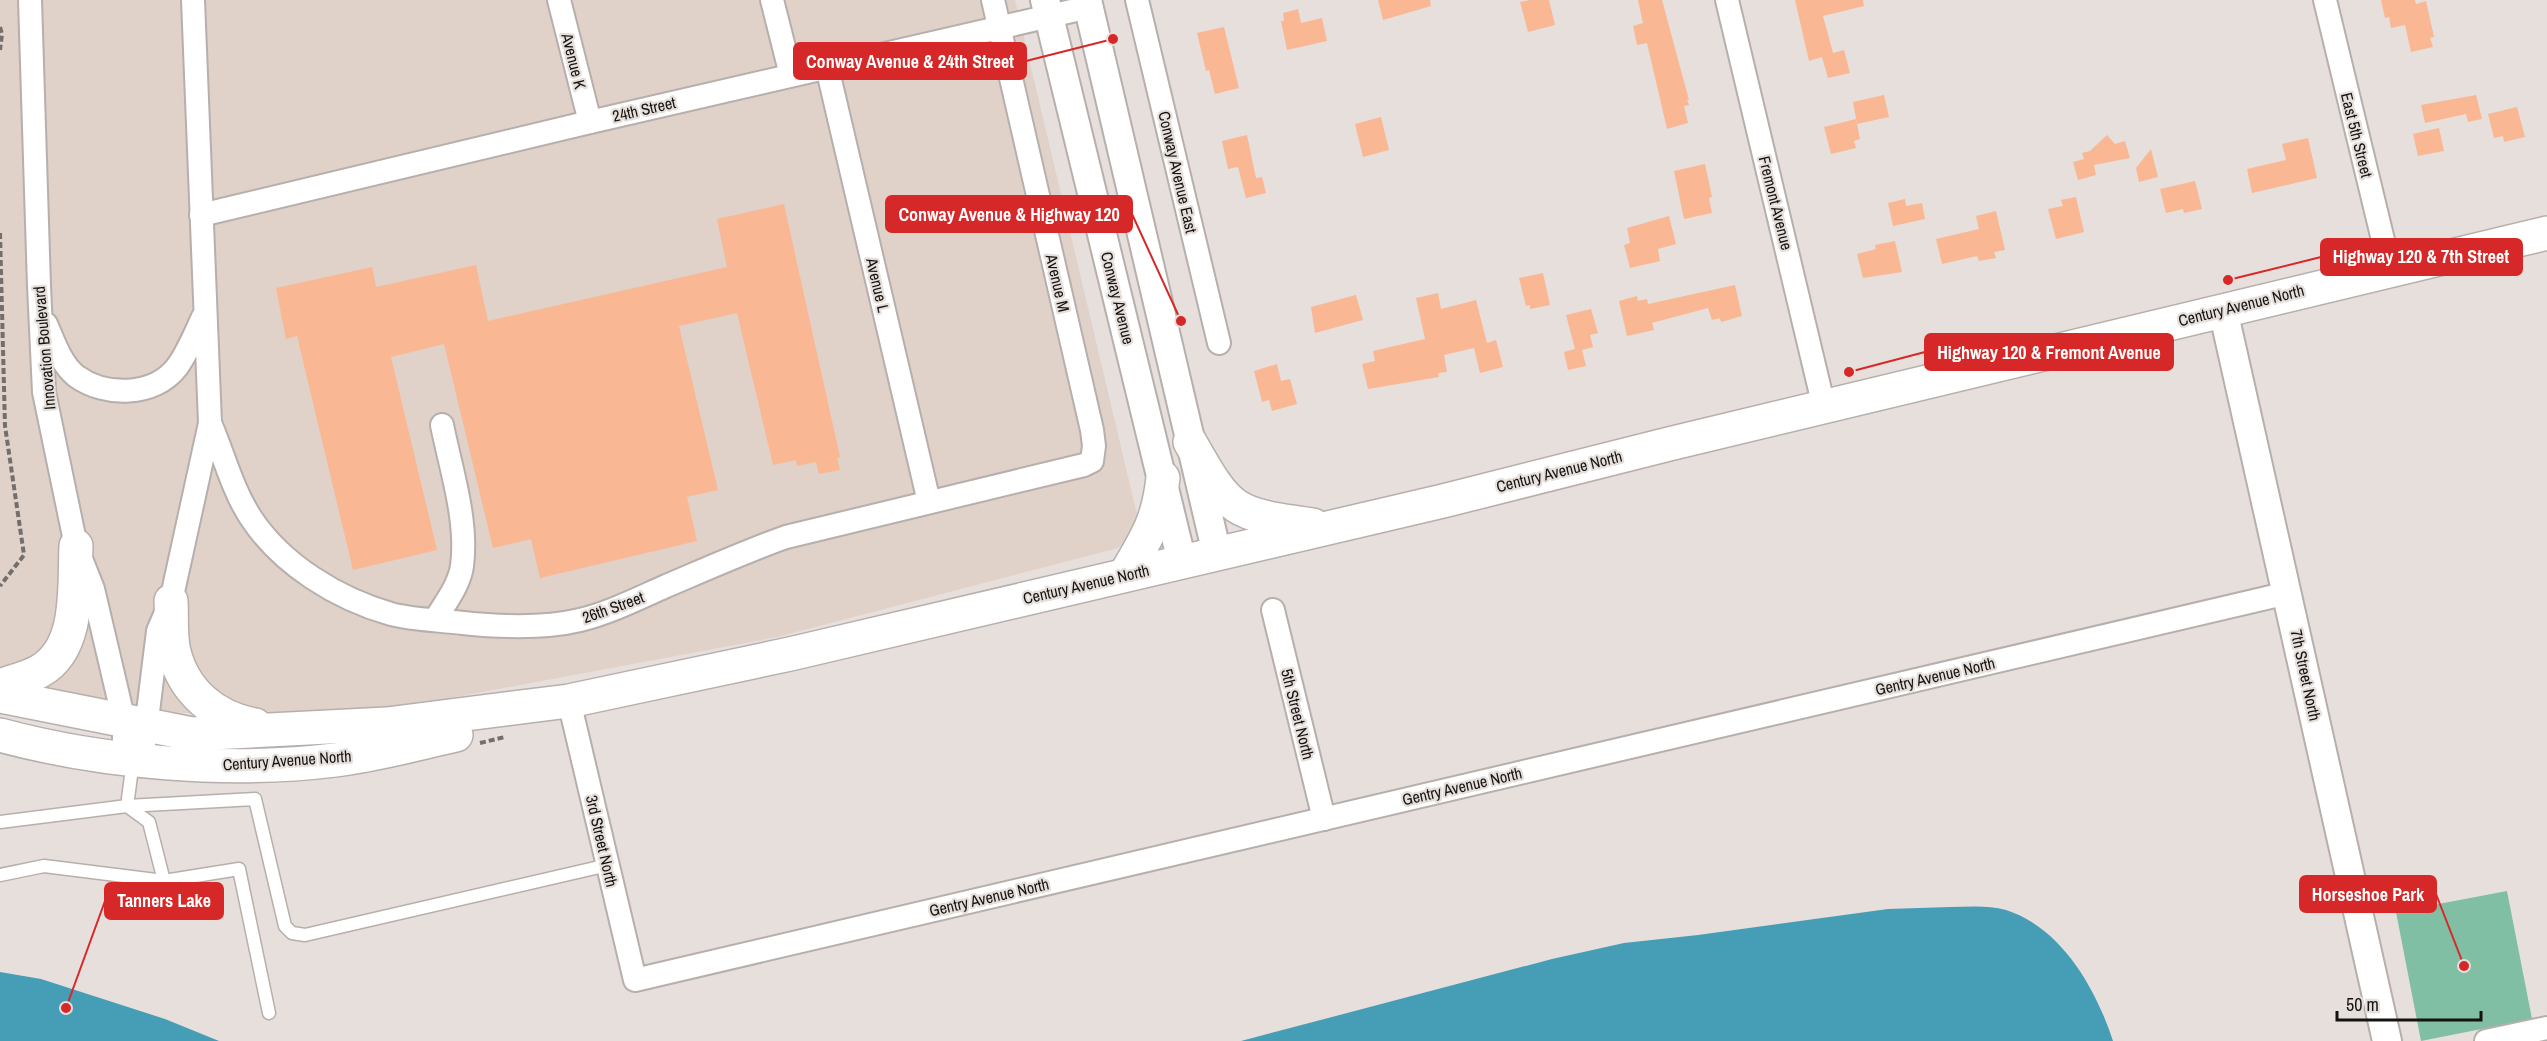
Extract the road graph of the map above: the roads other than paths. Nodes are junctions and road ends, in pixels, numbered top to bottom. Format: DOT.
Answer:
graph roads {
  1 [pos="30,0"];
  2 [pos="194,0"];
  3 [pos="559,0"];
  4 [pos="772,0"];
  5 [pos="993,0"];
  6 [pos="1137,0"];
  7 [pos="1726,0"];
  8 [pos="2325,0"];
  9 [pos="1088,4"];
  10 [pos="1047,8"];
  11 [pos="999,27"];
  12 [pos="827,67"];
  13 [pos="790,75"];
  14 [pos="590,122"];
  15 [pos="201,215"];
  16 [pos="2547,233"];
  17 [pos="2390,269"];
  18 [pos="2223,310"];
  19 [pos="40,312"];
  20 [pos="205,314"];
  21 [pos="1219,343"];
  22 [pos="1824,406"];
  23 [pos="210,423"];
  24 [pos="442,425"];
  25 [pos="1190,442"];
  26 [pos="1092,461"];
  27 [pos="1162,478"];
  28 [pos="929,502"];
  29 [pos="1333,527"];
  30 [pos="76,546"];
  31 [pos="1217,554"];
  32 [pos="1182,562"];
  33 [pos="1125,575"];
  34 [pos="2288,593"];
  35 [pos="171,601"];
  36 [pos="1273,610"];
  37 [pos="435,620"];
  38 [pos="0,686"];
  39 [pos="0,696"];
  40 [pos="569,701"];
  41 [pos="135,723"];
  42 [pos="293,730"];
  43 [pos="0,735"];
  44 [pos="132,765"];
  45 [pos="127,806"];
  46 [pos="1324,819"];
  47 [pos="0,822"];
  48 [pos="608,865"];
  49 [pos="0,875"];
  50 [pos="164,881"];
  51 [pos="635,980"];
  52 [pos="269,1013"];
  53 [pos="2547,1028"];
  54 [pos="2387,1041"];
  55 [pos="2486,1041"];
  1 -- 19 [label="street, Innovation Boulevard"];
  2 -- 15 [label="street, Innovation Boulevard"];
  3 -- 14 [label="street, Avenue K"];
  4 -- 13 [label="street"];
  5 -- 11 [label="street, Avenue M"];
  6 -- 21 [label="street, Conway Avenue East"];
  7 -- 22 [label="street, Fremont Avenue"];
  8 -- 17 [label="street, East 5th Street"];
  9 -- 10 [label="street, 24th Street"];
  9 -- 25 [label="street"];
  10 -- 11 [label="street, 24th Street"];
  10 -- 27 [label="street, Conway Avenue"];
  11 -- 12 [label="street, 24th Street"];
  11 -- 26 [label="street, Avenue M"];
  12 -- 13 [label="street, 24th Street"];
  12 -- 28 [label="street, Avenue L"];
  13 -- 14 [label="street, 24th Street"];
  14 -- 15 [label="street, 24th Street"];
  15 -- 20 [label="street, Innovation Boulevard"];
  16 -- 17 [label="main road, Century Avenue North"];
  17 -- 18 [label="main road, Century Avenue North"];
  18 -- 22 [label="main road, Century Avenue North"];
  18 -- 34 [label="street, 7th Street North"];
  19 -- 20 [label="street"];
  19 -- 30 [label="street, Innovation Boulevard"];
  20 -- 23 [label="street, Innovation Boulevard"];
  22 -- 29 [label="main road, Century Avenue North"];
  23 -- 35 [label="street, Innovation Boulevard"];
  23 -- 37 [label="street, 26th Street"];
  24 -- 37 [label="street"];
  25 -- 29 [label="main road"];
  25 -- 31 [label="street"];
  26 -- 28 [label="street, 26th Street"];
  27 -- 32 [label="street, Conway Avenue"];
  27 -- 33 [label="main road"];
  28 -- 37 [label="street, 26th Street"];
  29 -- 31 [label="main road, Century Avenue North"];
  30 -- 38 [label="main road"];
  30 -- 41 [label="street, Innovation Boulevard"];
  31 -- 32 [label="main road, Century Avenue North"];
  32 -- 33 [label="main road, Century Avenue North"];
  33 -- 40 [label="main road, Century Avenue North"];
  34 -- 46 [label="street, Gentry Avenue North"];
  34 -- 54 [label="street, 7th Street North"];
  35 -- 41 [label="street, Innovation Boulevard"];
  35 -- 42 [label="main road"];
  36 -- 46 [label="street, 5th Street North"];
  39 -- 41 [label="main road, Century Avenue North"];
  40 -- 42 [label="main road, Century Avenue North"];
  40 -- 44 [label="main road, Century Avenue North"];
  40 -- 48 [label="street, 3rd Street North"];
  41 -- 42 [label="main road, Century Avenue North"];
  41 -- 44 [label="street, Innovation Boulevard"];
  43 -- 44 [label="main road, Century Avenue North"];
  44 -- 45 [label="lane"];
  45 -- 47 [label="lane"];
  45 -- 48 [label="lane"];
  45 -- 50 [label="lane"];
  46 -- 51 [label="street, Gentry Avenue North"];
  48 -- 51 [label="street, 3rd Street North"];
  49 -- 50 [label="lane"];
  50 -- 52 [label="lane"];
  53 -- 55 [label="street"];
}
